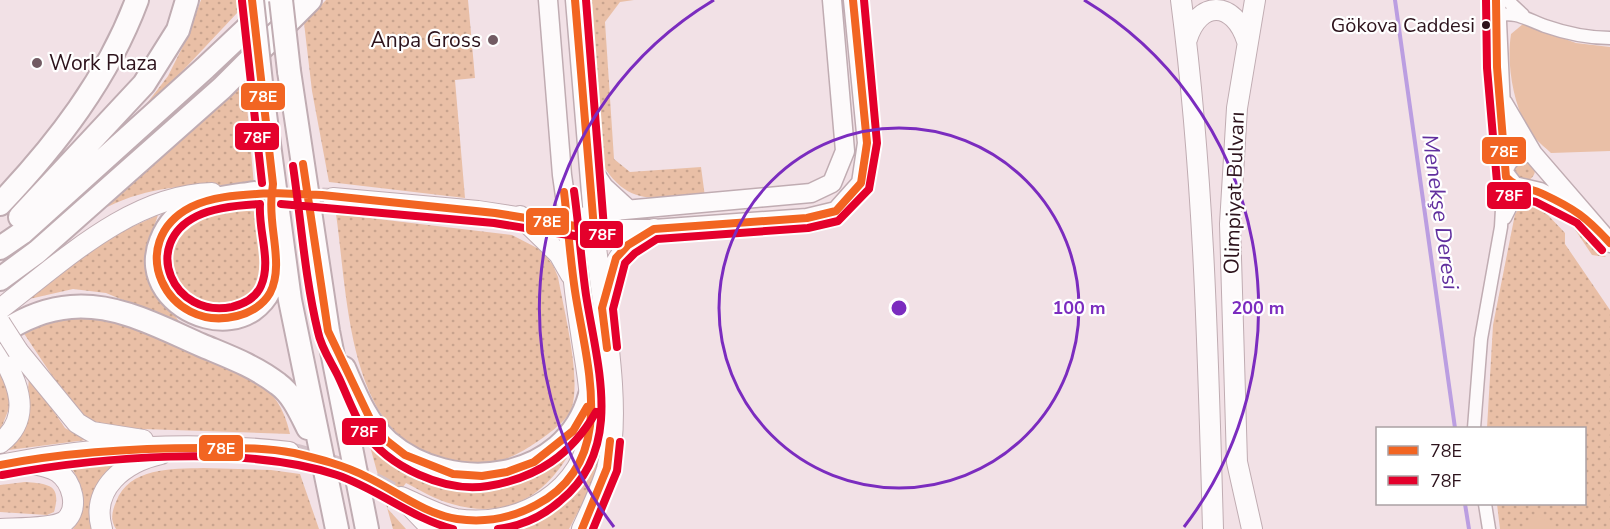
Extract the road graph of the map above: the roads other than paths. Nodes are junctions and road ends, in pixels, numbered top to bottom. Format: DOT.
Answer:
graph roads {
  1 [pos="137,0"];
  2 [pos="187,0"];
  3 [pos="252,0"];
  4 [pos="279,0"];
  5 [pos="310,0"];
  6 [pos="548,0"];
  7 [pos="575,0"];
  8 [pos="832,0"];
  9 [pos="853,0"];
  10 [pos="1180,0"];
  11 [pos="1255,0"];
  12 [pos="1507,0"];
  13 [pos="1496,8"];
  14 [pos="1526,18"];
  15 [pos="1497,37"];
  16 [pos="1610,38"];
  17 [pos="1186,41"];
  18 [pos="1247,41"];
  19 [pos="859,71"];
  20 [pos="839,75"];
  21 [pos="1501,99"];
  22 [pos="1538,161"];
  23 [pos="590,165"];
  24 [pos="1504,170"];
  25 [pos="263,189"];
  26 [pos="1526,189"];
  27 [pos="333,198"];
  28 [pos="0,204"];
  29 [pos="628,209"];
  30 [pos="1583,214"];
  31 [pos="520,216"];
  32 [pos="593,221"];
  33 [pos="569,224"];
  34 [pos="1501,227"];
  35 [pos="654,229"];
  36 [pos="0,238"];
  37 [pos="1610,243"];
  38 [pos="0,248"];
  39 [pos="573,278"];
  40 [pos="0,279"];
  41 [pos="602,308"];
  42 [pos="0,309"];
  43 [pos="0,323"];
  44 [pos="328,331"];
  45 [pos="0,334"];
  46 [pos="7,354"];
  47 [pos="590,394"];
  48 [pos="1474,427"];
  49 [pos="0,443"];
  50 [pos="193,448"];
  51 [pos="289,452"];
  52 [pos="322,456"];
  53 [pos="9,464"];
  54 [pos="1485,505"];
  55 [pos="0,529"];
  56 [pos="102,529"];
  57 [pos="338,529"];
  58 [pos="367,529"];
  59 [pos="432,529"];
  60 [pos="582,529"];
  61 [pos="1213,529"];
  62 [pos="1252,529"];
  63 [pos="1489,529"];
  1 -- 28 [label="highway"];
  2 -- 36 [label="highway"];
  3 -- 25 [label="highway, bridge"];
  4 -- 38 [label="highway"];
  4 -- 44 [label="highway, bridge"];
  5 -- 40 [label="highway"];
  6 -- 33 [label="street"];
  7 -- 23 [label="street"];
  8 -- 20 [label="street"];
  9 -- 19 [label="street"];
  10 -- 17 [label="main road"];
  11 -- 18 [label="main road, Olimpiyat Bulvarı"];
  12 -- 14 [label="street"];
  13 -- 14 [label="street"];
  13 -- 15 [label="street"];
  14 -- 15 [label="street"];
  14 -- 16 [label="street"];
  15 -- 21 [label="street"];
  17 -- 18 [label="main road"];
  17 -- 61 [label="main road"];
  18 -- 62 [label="main road, Olimpiyat Bulvarı"];
  19 -- 20 [label="street"];
  19 -- 35 [label="street"];
  20 -- 29 [label="street"];
  21 -- 22 [label="street"];
  21 -- 24 [label="street"];
  22 -- 24 [label="street"];
  22 -- 26 [label="street"];
  22 -- 30 [label="street"];
  23 -- 29 [label="street"];
  23 -- 32 [label="street"];
  24 -- 26 [label="street"];
  24 -- 34 [label="street"];
  25 -- 25 [label="highway"];
  25 -- 42 [label="main road"];
  25 -- 52 [label="highway"];
  26 -- 30 [label="street"];
  26 -- 34 [label="street"];
  27 -- 31 [label="main road"];
  29 -- 32 [label="street"];
  30 -- 37 [label="street"];
  31 -- 33 [label="main road"];
  31 -- 39 [label="main road"];
  32 -- 33 [label="main road"];
  32 -- 35 [label="street"];
  32 -- 41 [label="main road"];
  33 -- 39 [label="main road"];
  34 -- 48 [label="street"];
  35 -- 41 [label="main road"];
  39 -- 47 [label="main road"];
  41 -- 60 [label="main road"];
  43 -- 46 [label="main road, bridge"];
  44 -- 47 [label="highway"];
  44 -- 58 [label="highway"];
  45 -- 52 [label="highway"];
  46 -- 49 [label="main road"];
  46 -- 50 [label="main road"];
  47 -- 59 [label="main road"];
  50 -- 51 [label="main road"];
  50 -- 53 [label="main road"];
  50 -- 56 [label="main road"];
  52 -- 57 [label="highway"];
  53 -- 55 [label="main road"];
  54 -- 63 [label="street"];
}
